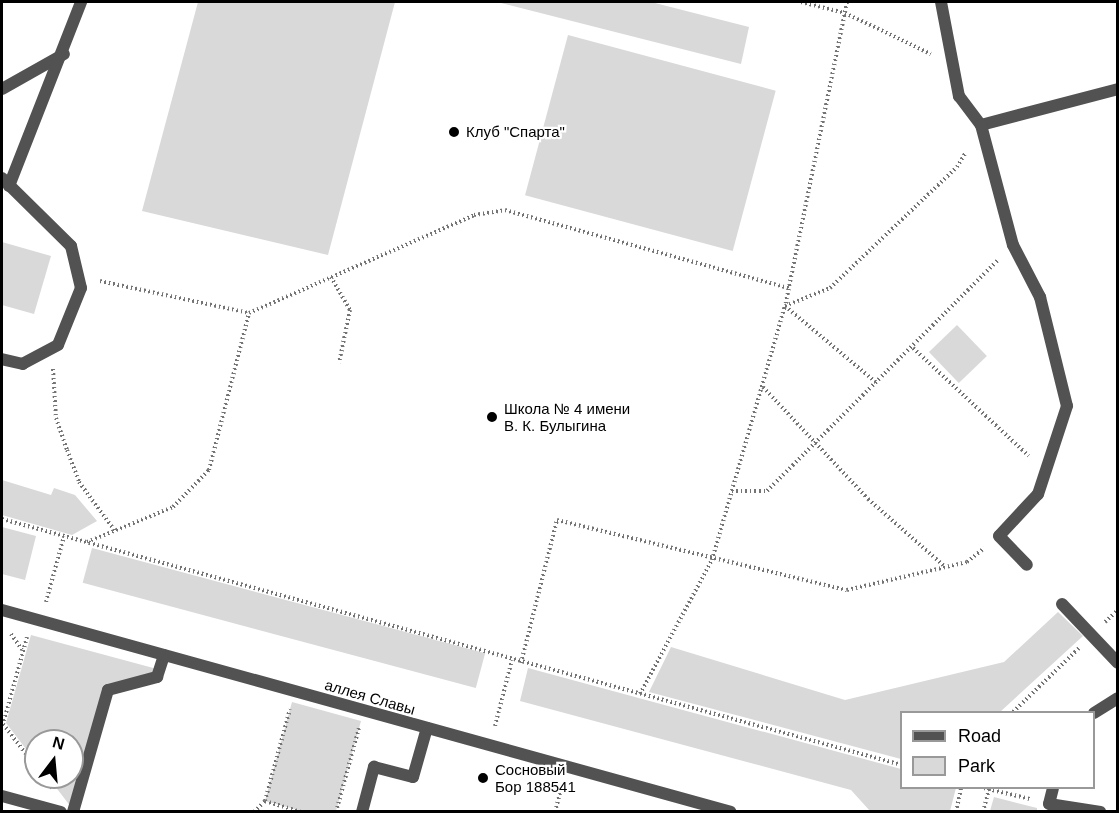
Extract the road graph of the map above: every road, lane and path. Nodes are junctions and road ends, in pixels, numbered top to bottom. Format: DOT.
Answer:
graph roads {
  1 [pos="81,2"];
  2 [pos="801,2"];
  3 [pos="848,2"];
  4 [pos="941,2"];
  5 [pos="845,13"];
  6 [pos="64,54"];
  7 [pos="953,65"];
  8 [pos="2,89"];
  9 [pos="1118,89"];
  10 [pos="981,125"];
  11 [pos="5,182"];
  12 [pos="1013,245"];
  13 [pos="331,277"];
  14 [pos="79,278"];
  15 [pos="789,288"];
  16 [pos="785,306"];
  17 [pos="249,313"];
  18 [pos="58,345"];
  19 [pos="913,348"];
  20 [pos="2,359"];
  21 [pos="339,363"];
  22 [pos="878,384"];
  23 [pos="762,387"];
  24 [pos="817,446"];
  25 [pos="1045,471"];
  26 [pos="732,490"];
  27 [pos="2,519"];
  28 [pos="115,531"];
  29 [pos="64,536"];
  30 [pos="999,536"];
  31 [pos="87,543"];
  32 [pos="712,560"];
  33 [pos="1027,565"];
  34 [pos="945,567"];
  35 [pos="1062,604"];
  36 [pos="2,610"];
  37 [pos="43,612"];
  38 [pos="28,630"];
  39 [pos="9,633"];
  40 [pos="1092,635"];
  41 [pos="23,651"];
  42 [pos="164,655"];
  43 [pos="512,660"];
  44 [pos="521,663"];
  45 [pos="1118,663"];
  46 [pos="640,694"];
  47 [pos="1118,698"];
  48 [pos="292,702"];
  49 [pos="1014,711"];
  50 [pos="1095,712"];
  51 [pos="361,721"];
  52 [pos="2,724"];
  53 [pos="427,728"];
  54 [pos="495,728"];
  55 [pos="24,752"];
  56 [pos="900,764"];
  57 [pos="565,777"];
  58 [pos="961,789"];
  59 [pos="989,789"];
  60 [pos="1053,789"];
  61 [pos="2,796"];
  62 [pos="265,801"];
  63 [pos="1049,804"];
  64 [pos="697,807"];
  65 [pos="61,812"];
  66 [pos="73,812"];
  67 [pos="254,812"];
  68 [pos="302,812"];
  69 [pos="336,812"];
  70 [pos="362,812"];
  71 [pos="555,812"];
  72 [pos="731,812"];
  73 [pos="956,812"];
  74 [pos="983,812"];
  75 [pos="1100,812"];
  1 -- 6 [label="street"];
  2 -- 5 [label="path"];
  3 -- 5 [label="path"];
  4 -- 7 [label="street"];
  5 -- 7 [label="path"];
  5 -- 15 [label="path"];
  6 -- 8 [label="street"];
  6 -- 11 [label="street"];
  7 -- 10 [label="street"];
  9 -- 10 [label="street"];
  10 -- 12 [label="street"];
  10 -- 16 [label="path"];
  11 -- 14 [label="street"];
  12 -- 19 [label="path"];
  12 -- 25 [label="street"];
  13 -- 15 [label="path"];
  13 -- 17 [label="path"];
  13 -- 21 [label="path"];
  14 -- 17 [label="path"];
  14 -- 18 [label="street"];
  15 -- 16 [label="path"];
  16 -- 22 [label="path"];
  16 -- 23 [label="path"];
  17 -- 28 [label="path"];
  18 -- 20 [label="street"];
  18 -- 28 [label="path"];
  19 -- 22 [label="path"];
  19 -- 25 [label="path"];
  22 -- 24 [label="path"];
  23 -- 24 [label="path"];
  23 -- 26 [label="path"];
  24 -- 26 [label="path"];
  24 -- 34 [label="path"];
  25 -- 30 [label="street"];
  26 -- 32 [label="path"];
  27 -- 29 [label="path"];
  28 -- 31 [label="path"];
  29 -- 31 [label="path"];
  29 -- 37 [label="path"];
  30 -- 33 [label="street"];
  30 -- 34 [label="path"];
  31 -- 43 [label="path"];
  32 -- 34 [label="path"];
  32 -- 44 [label="path"];
  32 -- 46 [label="path"];
  35 -- 40 [label="street"];
  36 -- 42 [label="street, аллея Славы"];
  38 -- 41 [label="path"];
  39 -- 41 [label="path"];
  40 -- 45 [label="street"];
  40 -- 49 [label="path"];
  41 -- 52 [label="path"];
  42 -- 53 [label="street, аллея Славы"];
  42 -- 66 [label="street"];
  43 -- 44 [label="path"];
  43 -- 54 [label="path"];
  44 -- 46 [label="path"];
  46 -- 56 [label="path"];
  47 -- 50 [label="street"];
  48 -- 62 [label="path"];
  51 -- 69 [label="path"];
  52 -- 55 [label="path"];
  53 -- 64 [label="street, аллея Славы"];
  53 -- 70 [label="street"];
  57 -- 71 [label="path"];
  58 -- 73 [label="path"];
  59 -- 63 [label="path"];
  59 -- 74 [label="path"];
  60 -- 63 [label="street"];
  61 -- 65 [label="street"];
  62 -- 67 [label="path"];
  62 -- 68 [label="path"];
  63 -- 75 [label="street"];
  64 -- 72 [label="street, аллея Славы"];
}
